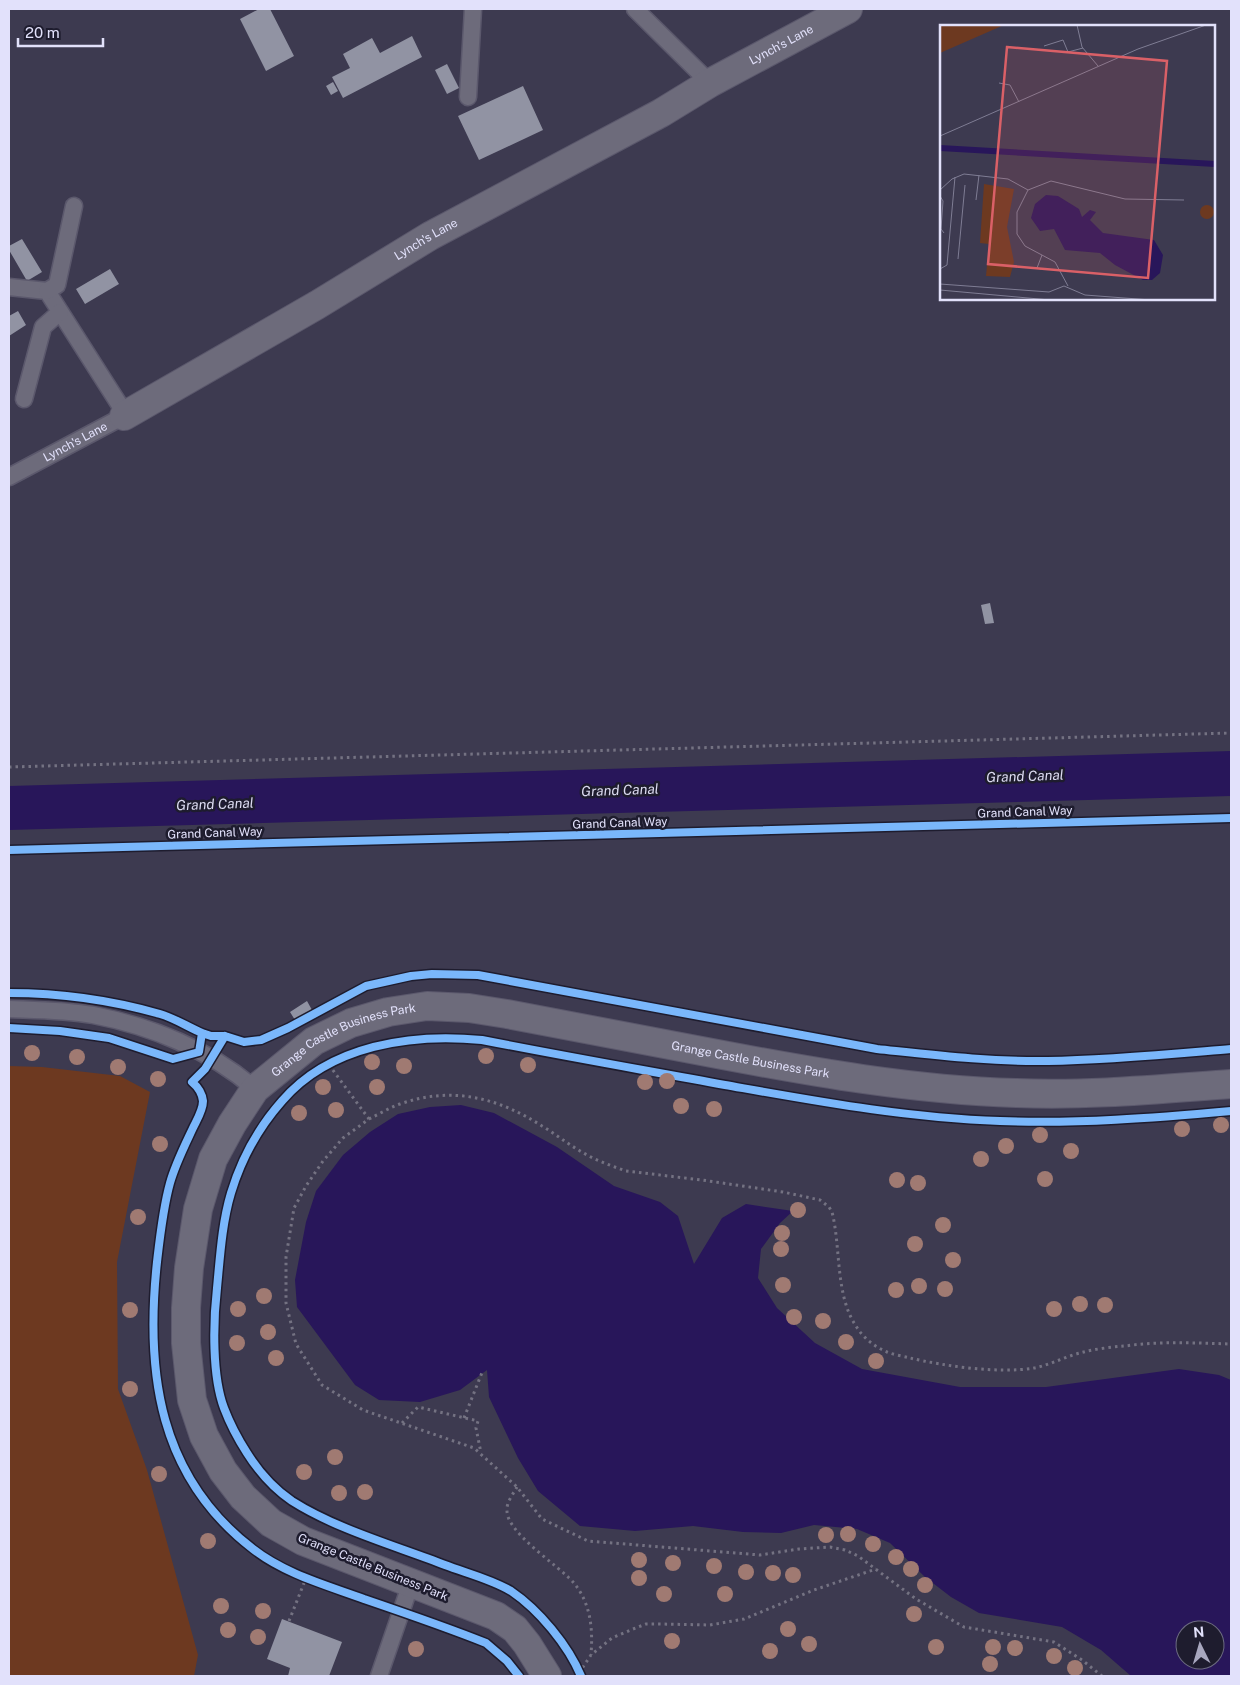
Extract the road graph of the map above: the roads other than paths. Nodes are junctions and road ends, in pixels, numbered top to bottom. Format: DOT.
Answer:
graph roads {
  1 [pos="473,9"];
  2 [pos="635,9"];
  3 [pos="848,9"];
  4 [pos="710,83"];
  5 [pos="468,97"];
  6 [pos="74,206"];
  7 [pos="9,287"];
  8 [pos="47,292"];
  9 [pos="60,312"];
  10 [pos="24,399"];
  11 [pos="125,415"];
  12 [pos="9,477"];
  13 [pos="9,1009"];
  14 [pos="1231,1084"];
  15 [pos="255,1089"];
  16 [pos="411,1583"];
  17 [pos="379,1676"];
  18 [pos="547,1676"];
  1 -- 5 [label="lane"];
  2 -- 4 [label="lane"];
  3 -- 4 [label="street, Lynch's Lane"];
  4 -- 11 [label="street, Lynch's Lane"];
  6 -- 8 [label="lane"];
  7 -- 8 [label="lane"];
  8 -- 9 [label="lane"];
  9 -- 10 [label="lane"];
  9 -- 11 [label="lane"];
  11 -- 12 [label="lane, Lynch's Lane"];
  13 -- 15 [label="lane"];
  14 -- 15 [label="street, Grange Castle Business Park"];
  15 -- 16 [label="street, Grange Castle Business Park"];
  16 -- 17 [label="lane"];
  16 -- 18 [label="street, Grange Castle Business Park"];
}
